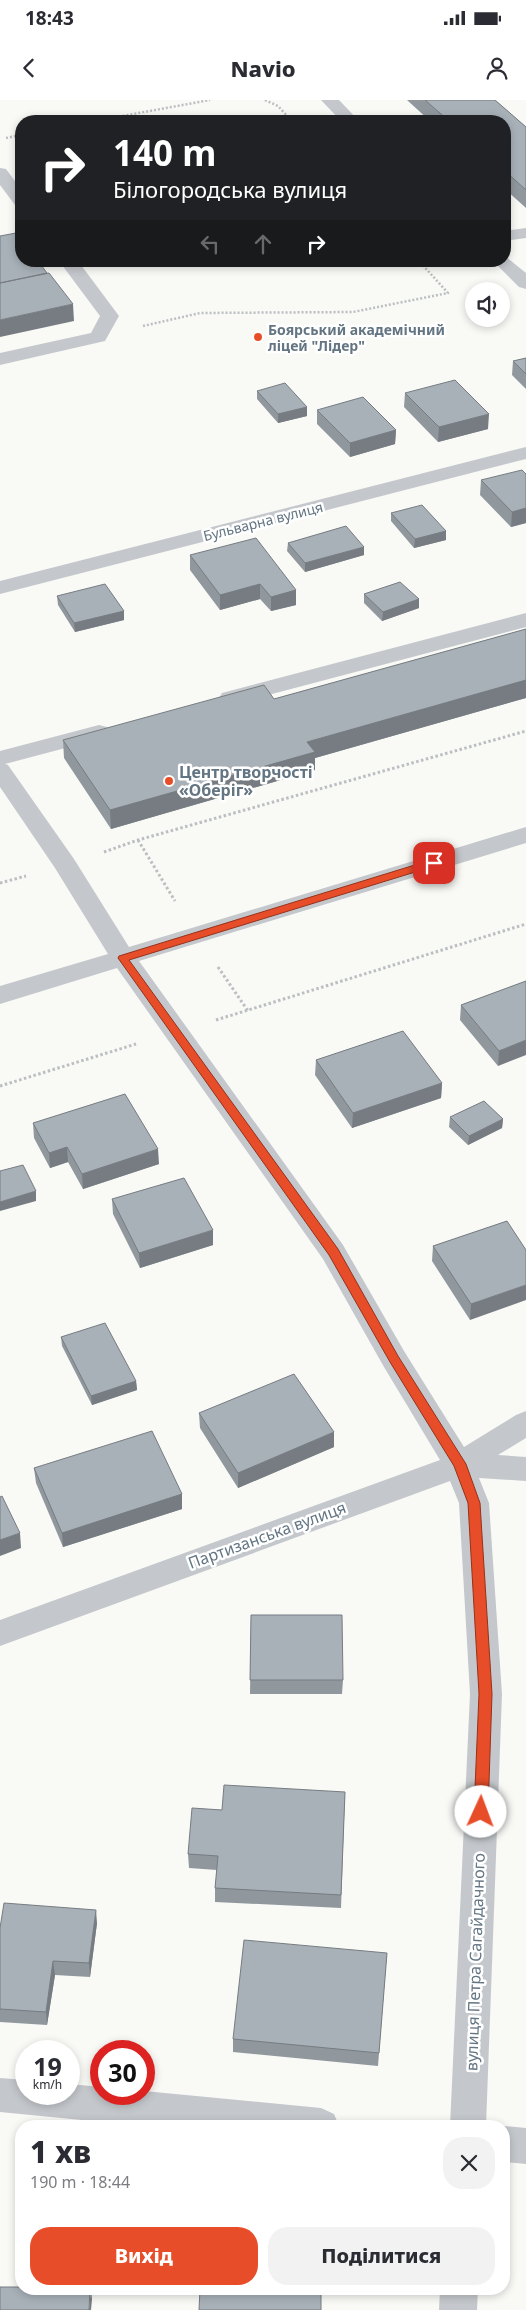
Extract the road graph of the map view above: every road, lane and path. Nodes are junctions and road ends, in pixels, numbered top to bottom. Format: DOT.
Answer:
graph roads {
  1 [pos="210,100"];
  2 [pos="265,100"];
  3 [pos="329,100"];
  4 [pos="128,115"];
  5 [pos="286,115"];
  6 [pos="345,115"];
  7 [pos="15,136"];
  8 [pos="0,139"];
  9 [pos="0,173"];
  10 [pos="15,193"];
  11 [pos="526,233"];
  12 [pos="511,235"];
  13 [pos="73,267"];
  14 [pos="424,267"];
  15 [pos="509,267"];
  16 [pos="526,283"];
  17 [pos="98,337"];
  18 [pos="0,360"];
  19 [pos="526,453"];
  20 [pos="0,588"];
  21 [pos="526,620"];
  22 [pos="210,703"];
  23 [pos="115,728"];
  24 [pos="526,731"];
  25 [pos="0,758"];
  26 [pos="0,770"];
  27 [pos="526,835"];
  28 [pos="65,865"];
  29 [pos="0,883"];
  30 [pos="526,924"];
  31 [pos="123,958"];
  32 [pos="0,994"];
  33 [pos="176,1032"];
  34 [pos="0,1086"];
  35 [pos="526,1423"];
  36 [pos="459,1464"];
  37 [pos="526,1469"];
  38 [pos="0,1633"];
  39 [pos="0,2095"];
  40 [pos="259,2120"];
  41 [pos="468,2120"];
  42 [pos="510,2145"];
  43 [pos="526,2146"];
  44 [pos="459,2295"];
  45 [pos="458,2310"];
  1 -- 4 [label="path"];
  2 -- 5 [label="path"];
  3 -- 6 [label="street"];
  7 -- 8 [label="path"];
  9 -- 10 [label="street"];
  11 -- 12 [label="street"];
  13 -- 17 [label="street"];
  14 -- 17 [label="path"];
  15 -- 16 [label="street"];
  17 -- 18 [label="street"];
  19 -- 20 [label="street, Бульварна вулиця"];
  21 -- 22 [label="street"];
  23 -- 25 [label="street"];
  24 -- 28 [label="path"];
  26 -- 28 [label="street, вулиця Петра Сагайдачного"];
  27 -- 31 [label="street"];
  28 -- 29 [label="path"];
  28 -- 31 [label="street, вулиця Петра Сагайдачного"];
  30 -- 33 [label="path"];
  31 -- 32 [label="street"];
  31 -- 33 [label="street, вулиця Петра Сагайдачного"];
  33 -- 34 [label="path"];
  33 -- 36 [label="street, вулиця Петра Сагайдачного"];
  35 -- 36 [label="street, Партизанська вулиця"];
  36 -- 37 [label="street"];
  36 -- 38 [label="street, Партизанська вулиця"];
  36 -- 41 [label="street, вулиця Петра Сагайдачного"];
  39 -- 40 [label="street"];
  42 -- 43 [label="street"];
  44 -- 45 [label="street"];
}
